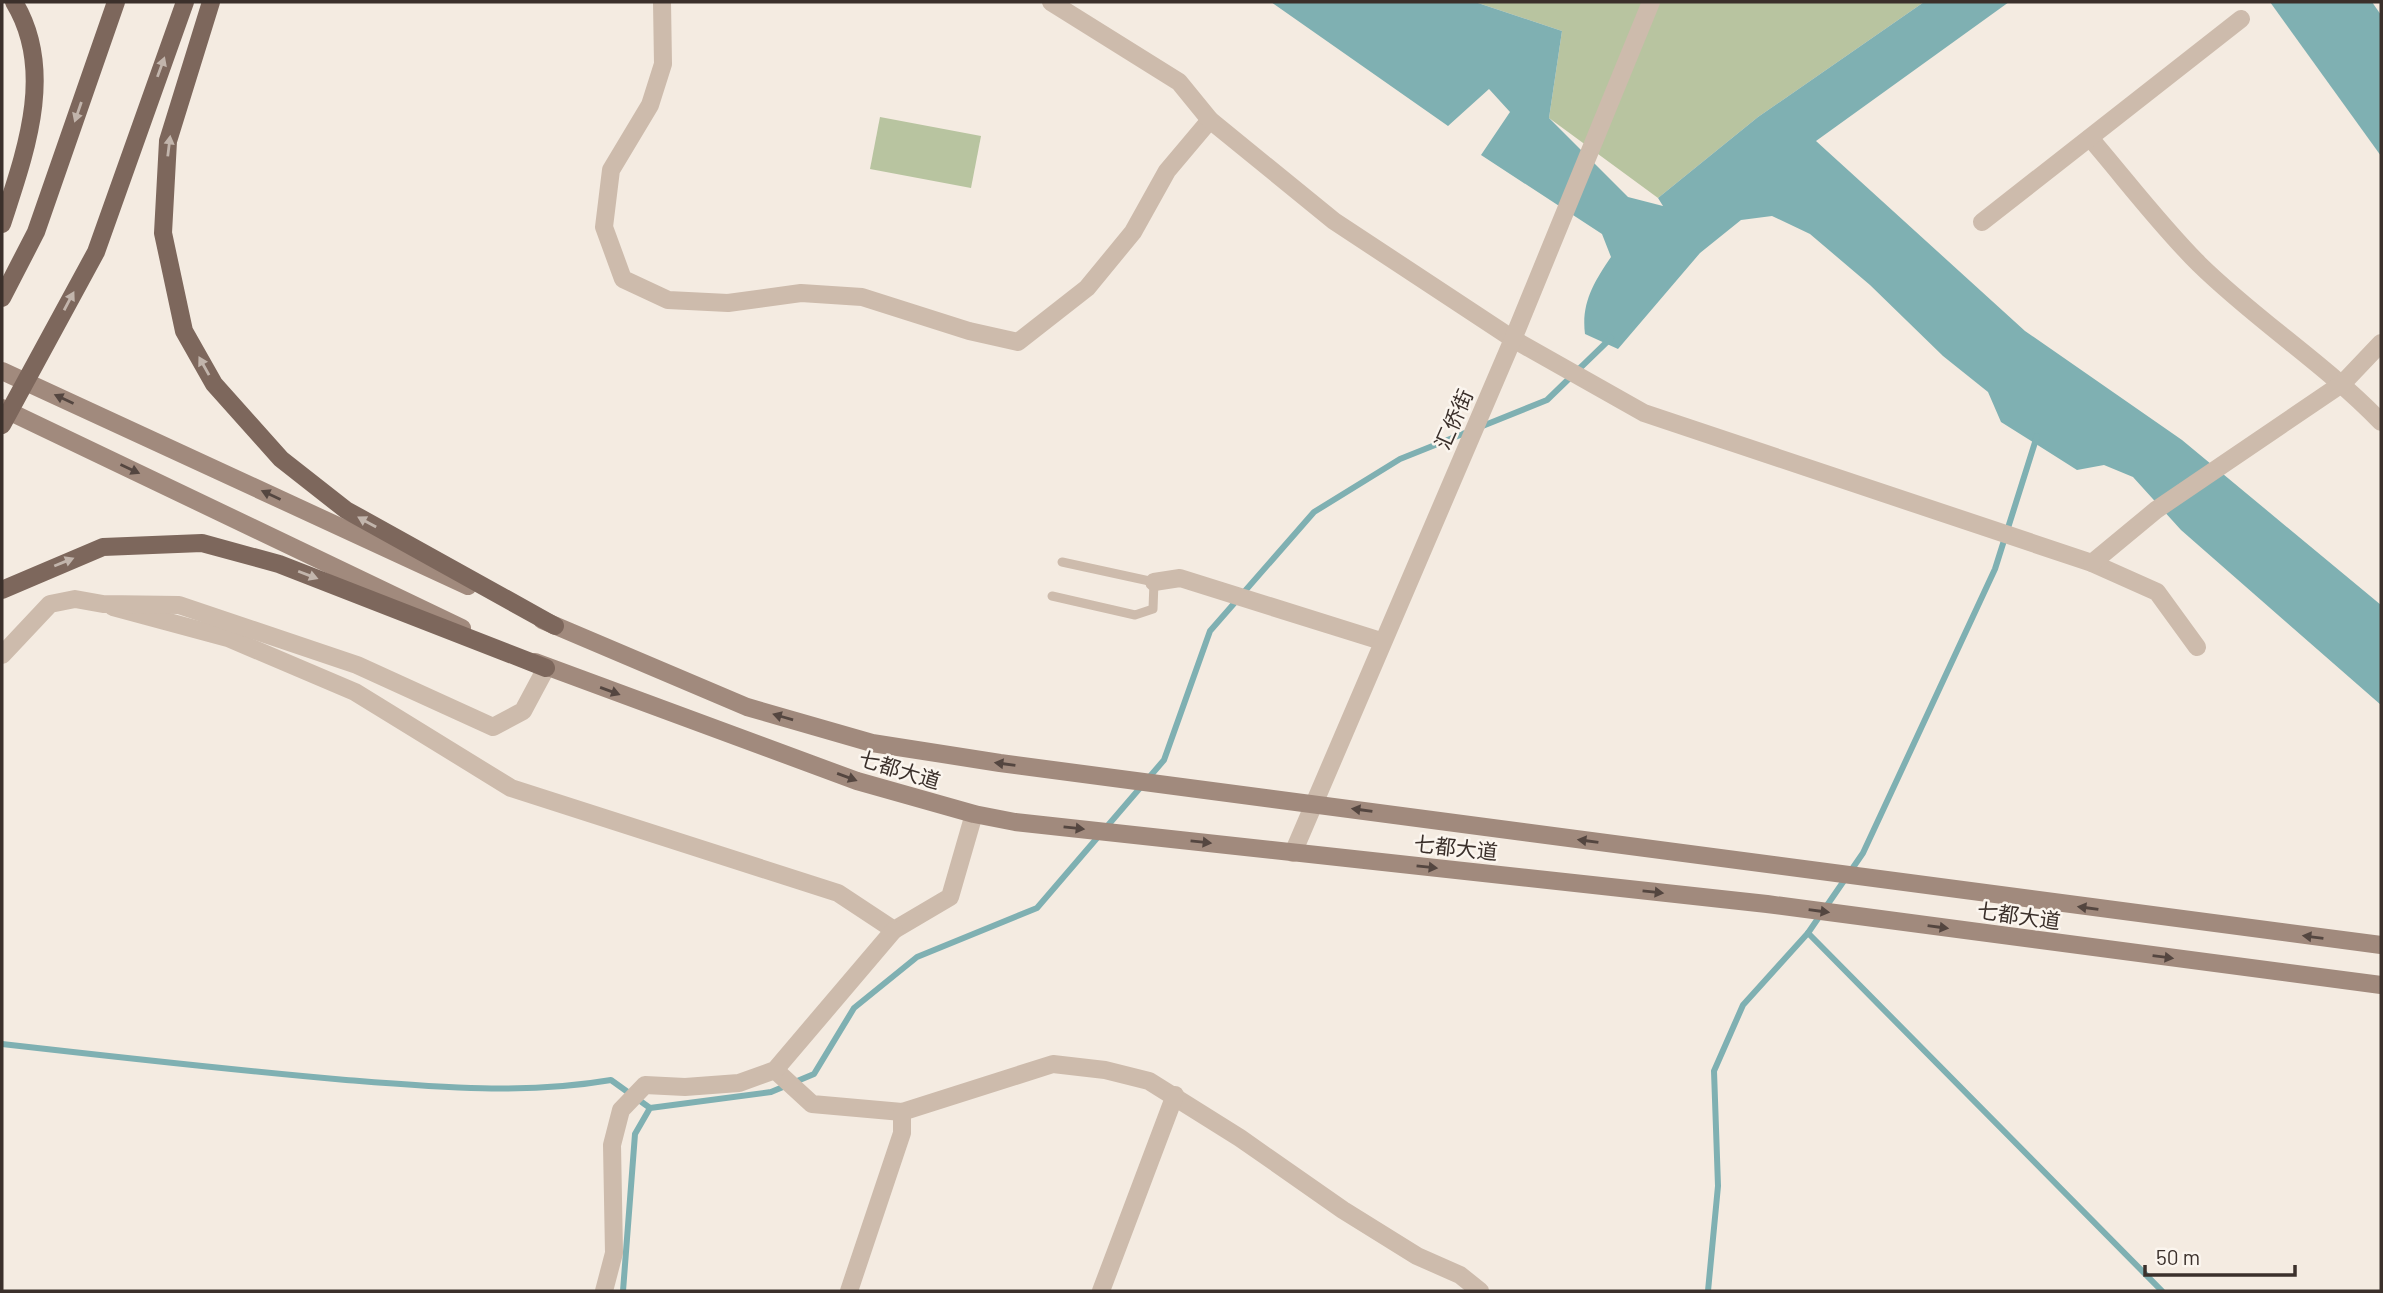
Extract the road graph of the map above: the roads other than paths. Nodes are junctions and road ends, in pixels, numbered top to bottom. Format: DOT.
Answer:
graph roads {
  1 [pos="14,2"];
  2 [pos="116,2"];
  3 [pos="184,2"];
  4 [pos="211,2"];
  5 [pos="662,2"];
  6 [pos="1051,2"];
  7 [pos="1651,2"];
  8 [pos="2241,19"];
  9 [pos="1210,120"];
  10 [pos="2090,138"];
  11 [pos="1982,222"];
  12 [pos="2,223"];
  13 [pos="2,298"];
  14 [pos="1513,339"];
  15 [pos="2381,343"];
  16 [pos="2,371"];
  17 [pos="2343,383"];
  18 [pos="2,408"];
  19 [pos="2381,422"];
  20 [pos="2,425"];
  21 [pos="1062,562"];
  22 [pos="2092,563"];
  23 [pos="1154,582"];
  24 [pos="2,590"];
  25 [pos="1052,596"];
  26 [pos="103,604"];
  27 [pos="555,626"];
  28 [pos="1381,641"];
  29 [pos="2197,647"];
  30 [pos="2,655"];
  31 [pos="546,668"];
  32 [pos="1312,804"];
  33 [pos="974,814"];
  34 [pos="1293,853"];
  35 [pos="894,930"];
  36 [pos="2381,945"];
  37 [pos="2381,985"];
  38 [pos="779,1074"];
  39 [pos="1174,1095"];
  40 [pos="902,1112"];
  41 [pos="604,1291"];
  42 [pos="849,1291"];
  43 [pos="1101,1291"];
  44 [pos="1480,1291"];
  1 -- 12 [label="main road"];
  2 -- 13 [label="main road, one-way"];
  20 -- 3 [label="main road, one-way, bridge"];
  27 -- 4 [label="main road, one-way"];
  5 -- 9 [label="street"];
  6 -- 9 [label="street"];
  7 -- 14 [label="street, 汇侨街"];
  8 -- 10 [label="street"];
  9 -- 14 [label="street"];
  10 -- 11 [label="street"];
  10 -- 17 [label="street"];
  14 -- 22 [label="street"];
  14 -- 28 [label="street, 汇侨街"];
  15 -- 17 [label="street"];
  27 -- 16 [label="main road, 七都大道, one-way"];
  17 -- 19 [label="street"];
  17 -- 22 [label="street"];
  18 -- 31 [label="main road, 七都大道, one-way"];
  21 -- 23 [label="lane"];
  22 -- 29 [label="street"];
  23 -- 25 [label="lane"];
  23 -- 28 [label="street"];
  24 -- 31 [label="main road, one-way"];
  26 -- 30 [label="street"];
  26 -- 31 [label="street"];
  26 -- 35 [label="street"];
  32 -- 27 [label="main road, 七都大道, one-way"];
  28 -- 32 [label="street, 汇侨街"];
  31 -- 33 [label="main road, 七都大道, one-way"];
  32 -- 34 [label="street, 汇侨街"];
  36 -- 32 [label="main road, 七都大道, one-way"];
  33 -- 34 [label="main road, 七都大道, one-way"];
  33 -- 35 [label="street"];
  34 -- 37 [label="main road, 七都大道, one-way"];
  35 -- 38 [label="street"];
  38 -- 40 [label="street"];
  38 -- 41 [label="street"];
  39 -- 40 [label="street"];
  39 -- 43 [label="street"];
  39 -- 44 [label="street"];
  40 -- 42 [label="street"];
}
